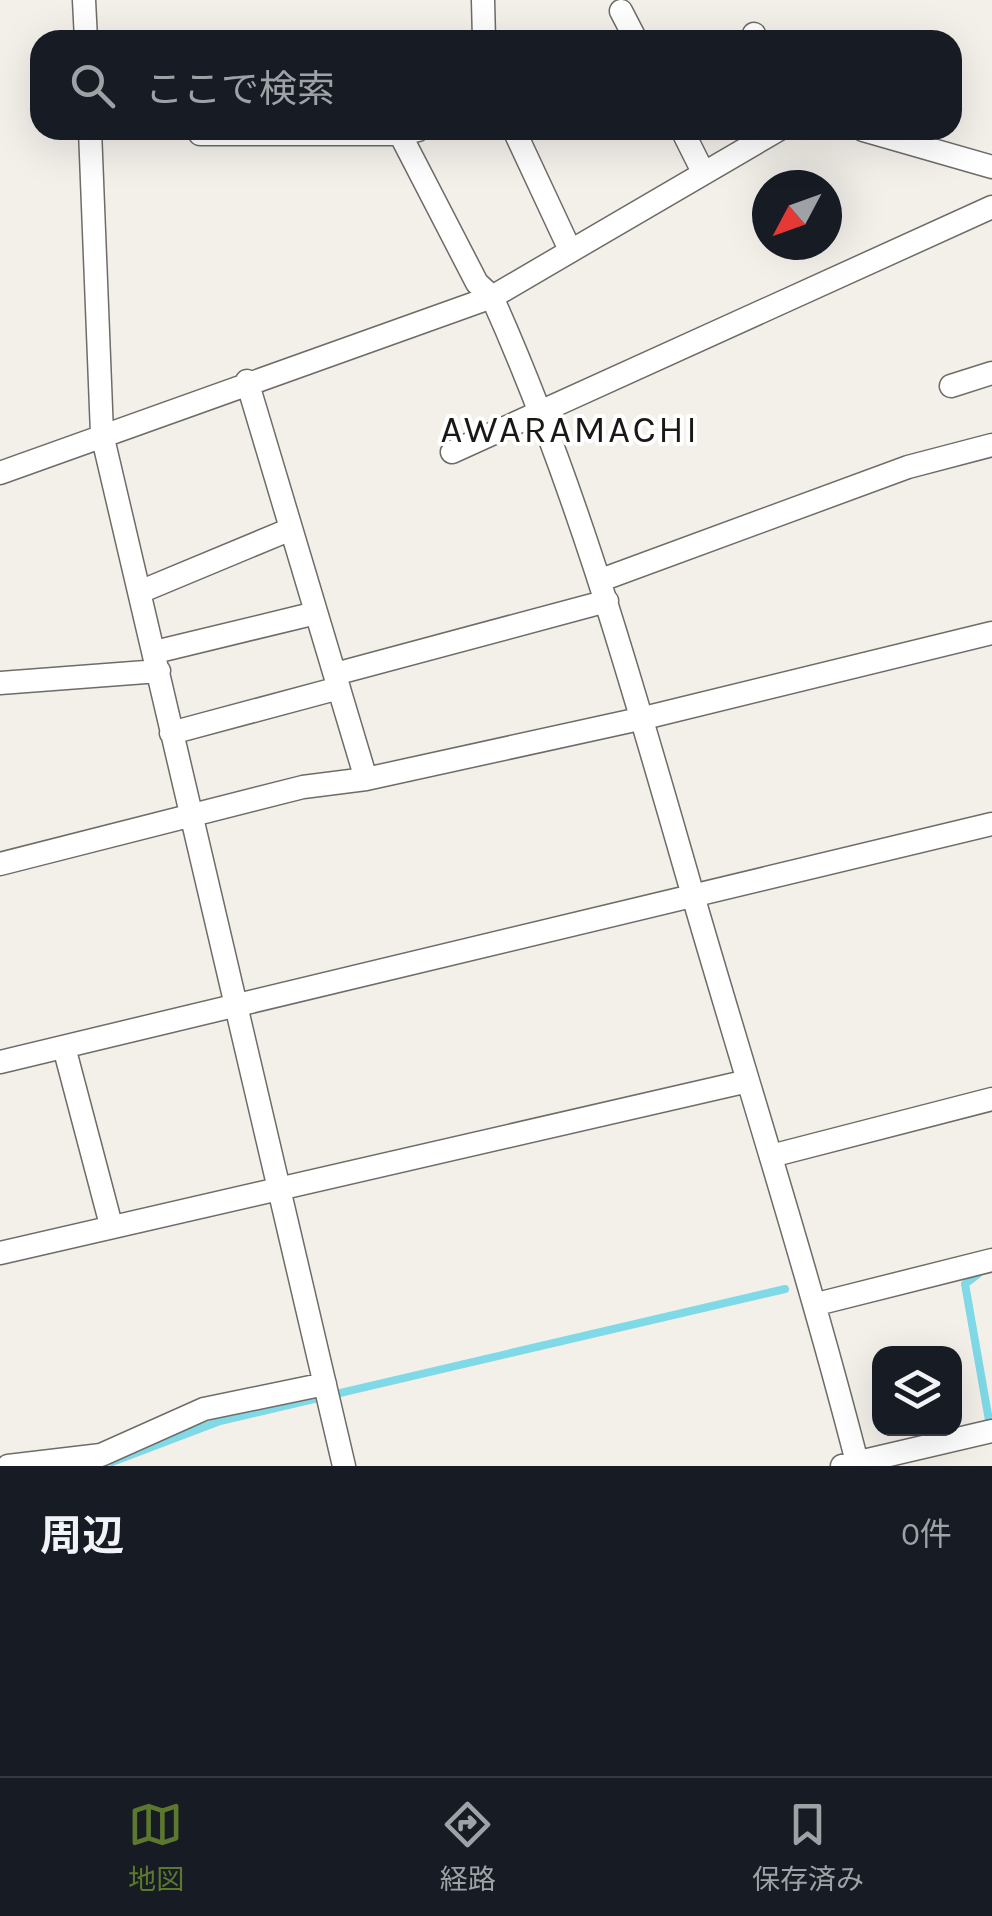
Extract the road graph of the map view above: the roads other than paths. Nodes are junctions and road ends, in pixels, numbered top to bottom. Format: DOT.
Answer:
graph roads {
  1 [pos="84,0"];
  2 [pos="483,0"];
  3 [pos="621,12"];
  4 [pos="86,30"];
  5 [pos="484,30"];
  6 [pos="631,30"];
  7 [pos="90,140"];
  8 [pos="413,140"];
  9 [pos="519,140"];
  10 [pos="687,140"];
  11 [pos="760,140"];
  12 [pos="898,140"];
  13 [pos="992,167"];
  14 [pos="703,172"];
  15 [pos="992,207"];
  16 [pos="570,250"];
  17 [pos="492,297"];
  18 [pos="992,373"];
  19 [pos="247,381"];
  20 [pos="951,386"];
  21 [pos="544,412"];
  22 [pos="102,434"];
  23 [pos="992,445"];
  24 [pos="452,452"];
  25 [pos="0,473"];
  26 [pos="291,529"];
  27 [pos="604,591"];
  28 [pos="142,592"];
  29 [pos="316,613"];
  30 [pos="992,633"];
  31 [pos="156,661"];
  32 [pos="337,681"];
  33 [pos="0,683"];
  34 [pos="644,718"];
  35 [pos="172,733"];
  36 [pos="366,780"];
  37 [pos="193,817"];
  38 [pos="992,824"];
  39 [pos="0,864"];
  40 [pos="693,896"];
  41 [pos="238,1004"];
  42 [pos="64,1047"];
  43 [pos="0,1062"];
  44 [pos="748,1081"];
  45 [pos="992,1099"];
  46 [pos="772,1156"];
  47 [pos="282,1190"];
  48 [pos="111,1225"];
  49 [pos="0,1253"];
  50 [pos="992,1260"];
  51 [pos="816,1304"];
  52 [pos="325,1384"];
  53 [pos="992,1431"];
  54 [pos="852,1465"];
  55 [pos="8,1466"];
  56 [pos="344,1466"];
  1 -- 4 [label="street"];
  2 -- 5 [label="street"];
  3 -- 6 [label="street"];
  7 -- 22 [label="street"];
  8 -- 17 [label="street"];
  9 -- 16 [label="street"];
  10 -- 14 [label="street"];
  11 -- 14 [label="street"];
  12 -- 13 [label="street"];
  14 -- 16 [label="street"];
  15 -- 21 [label="street"];
  16 -- 17 [label="street"];
  17 -- 19 [label="street"];
  17 -- 21 [label="street"];
  18 -- 20 [label="street"];
  19 -- 22 [label="street"];
  19 -- 26 [label="street"];
  21 -- 24 [label="street"];
  21 -- 27 [label="street"];
  22 -- 25 [label="street"];
  22 -- 28 [label="street"];
  23 -- 27 [label="street"];
  26 -- 28 [label="street"];
  26 -- 29 [label="street"];
  27 -- 32 [label="street"];
  27 -- 34 [label="street"];
  28 -- 31 [label="street"];
  29 -- 31 [label="street"];
  29 -- 32 [label="street"];
  30 -- 34 [label="street"];
  31 -- 33 [label="street"];
  31 -- 35 [label="street"];
  32 -- 35 [label="street"];
  32 -- 36 [label="street"];
  34 -- 36 [label="street"];
  34 -- 40 [label="street"];
  35 -- 37 [label="street"];
  36 -- 37 [label="street"];
  37 -- 39 [label="street"];
  37 -- 41 [label="street"];
  38 -- 40 [label="street"];
  40 -- 41 [label="street"];
  40 -- 44 [label="street"];
  41 -- 42 [label="street"];
  41 -- 47 [label="street"];
  42 -- 43 [label="street"];
  42 -- 48 [label="street"];
  44 -- 46 [label="street"];
  44 -- 47 [label="street"];
  45 -- 46 [label="street"];
  46 -- 51 [label="street"];
  47 -- 48 [label="street"];
  47 -- 52 [label="street"];
  48 -- 49 [label="street"];
  50 -- 51 [label="street"];
  51 -- 54 [label="street"];
  52 -- 55 [label="street"];
  52 -- 56 [label="street"];
  53 -- 54 [label="street"];
}
